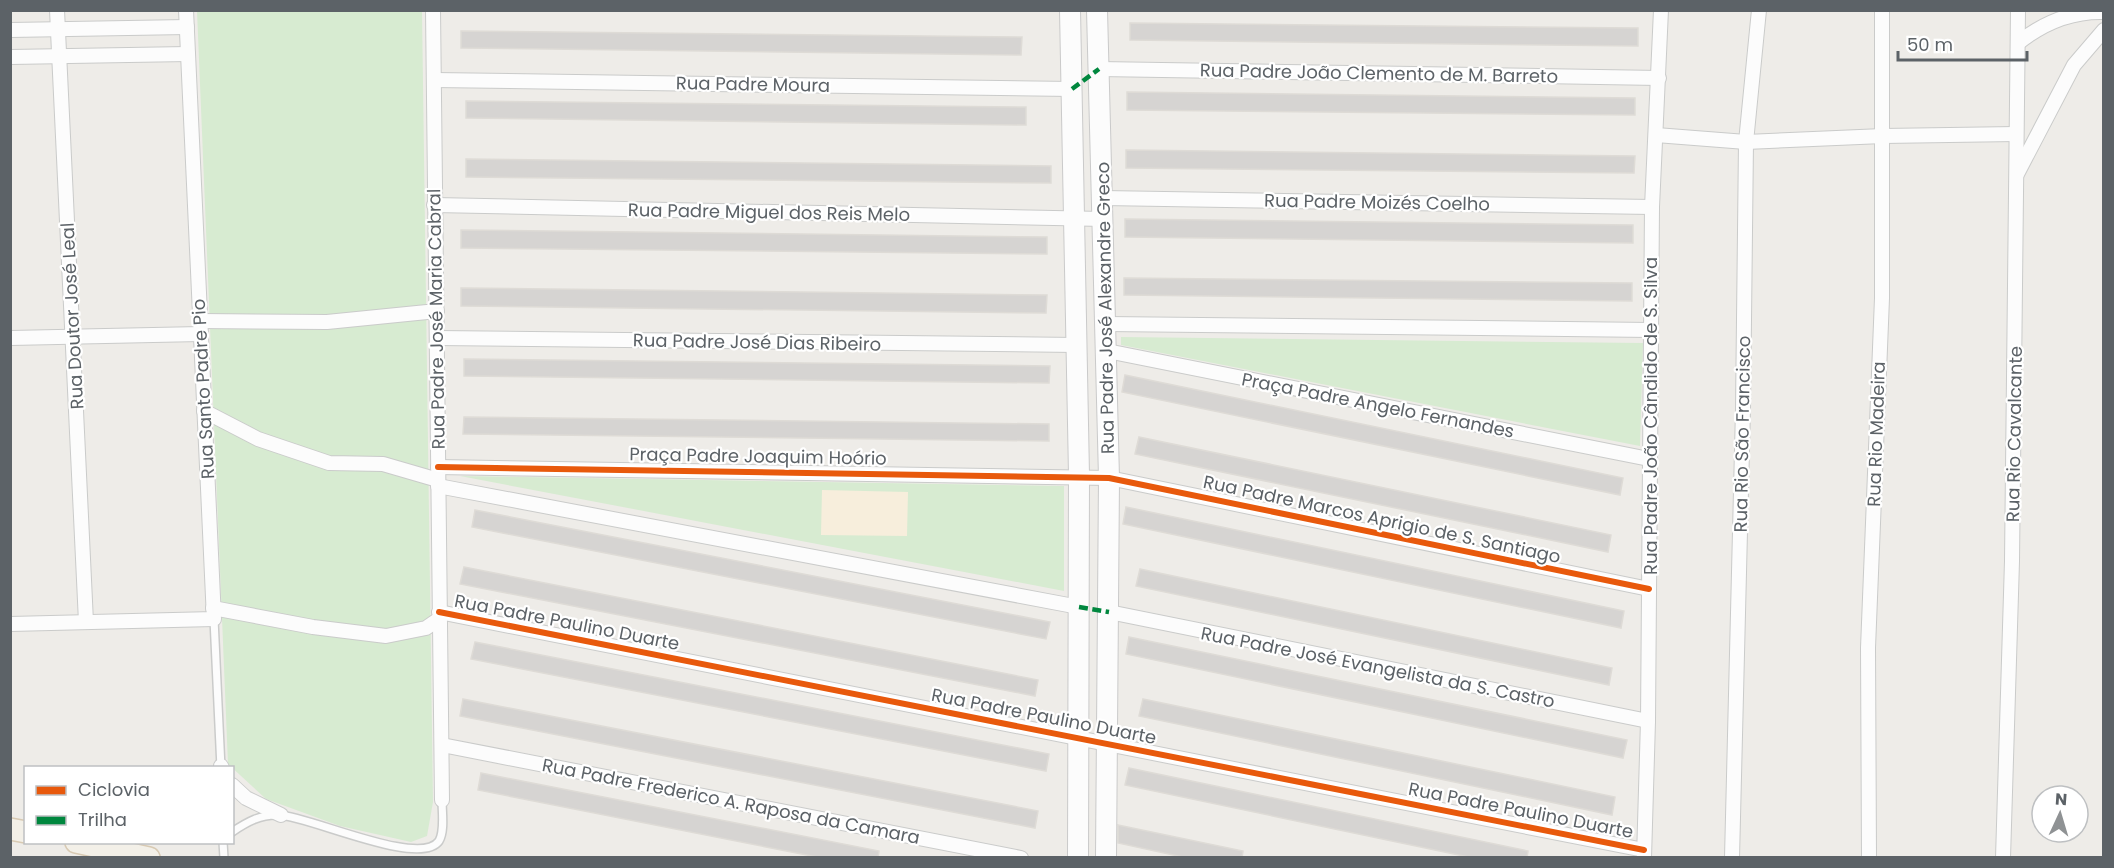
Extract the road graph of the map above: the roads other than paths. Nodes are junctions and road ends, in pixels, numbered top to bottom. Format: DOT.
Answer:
graph roads {
  1 [pos="57,10"];
  2 [pos="186,10"];
  3 [pos="433,10"];
  4 [pos="1070,10"];
  5 [pos="1097,10"];
  6 [pos="1661,10"];
  7 [pos="1759,10"];
  8 [pos="1882,10"];
  9 [pos="2018,10"];
  10 [pos="2099,11"];
  11 [pos="187,27"];
  12 [pos="58,29"];
  13 [pos="10,30"];
  14 [pos="2103,30"];
  15 [pos="2018,43"];
  16 [pos="188,54"];
  17 [pos="59,56"];
  18 [pos="10,57"];
  19 [pos="1099,69"];
  20 [pos="1659,78"];
  21 [pos="434,80"];
  22 [pos="1072,89"];
  23 [pos="2016,134"];
  24 [pos="1656,135"];
  25 [pos="1883,136"];
  26 [pos="1746,142"];
  27 [pos="2016,176"];
  28 [pos="1103,198"];
  29 [pos="434,205"];
  30 [pos="1652,207"];
  31 [pos="1074,218"];
  32 [pos="1104,219"];
  33 [pos="437,311"];
  34 [pos="1106,324"];
  35 [pos="201,328"];
  36 [pos="1651,330"];
  37 [pos="73,337"];
  38 [pos="10,338"];
  39 [pos="437,338"];
  40 [pos="1076,345"];
  41 [pos="1107,351"];
  42 [pos="204,411"];
  43 [pos="1649,459"];
  44 [pos="1079,476"];
  45 [pos="438,478"];
  46 [pos="1109,478"];
  47 [pos="1649,589"];
  48 [pos="1079,607"];
  49 [pos="1109,612"];
  50 [pos="214,614"];
  51 [pos="439,616"];
  52 [pos="86,622"];
  53 [pos="10,624"];
  54 [pos="1648,721"];
  55 [pos="1078,738"];
  56 [pos="1105,743"];
  57 [pos="442,745"];
  58 [pos="222,766"];
  59 [pos="234,787"];
  60 [pos="442,800"];
  61 [pos="280,815"];
  62 [pos="234,831"];
  63 [pos="81,844"];
  64 [pos="1644,854"];
  65 [pos="149,858"];
  66 [pos="1021,858"];
  67 [pos="1078,858"];
  68 [pos="1106,858"];
  69 [pos="1732,858"];
  70 [pos="1869,858"];
  71 [pos="2003,858"];
  1 -- 12 [label="street, Rua Doutor José Leal"];
  2 -- 11 [label="street, Rua Santo Padre Pio"];
  3 -- 21 [label="street, Rua Padre José Maria Cabral"];
  4 -- 22 [label="street, Rua Padre José Alexandre Greco"];
  5 -- 19 [label="street, Rua Padre José Alexandre Greco"];
  6 -- 20 [label="street, Rua Padre João Cândido de S. Silva"];
  7 -- 26 [label="street, Rua Rio São Francisco"];
  8 -- 25 [label="street, Rua Rio Madeira"];
  9 -- 15 [label="street, Rua Rio Cavalcante"];
  10 -- 15 [label="street"];
  11 -- 12 [label="street"];
  11 -- 16 [label="street, Rua Santo Padre Pio"];
  12 -- 13 [label="street"];
  12 -- 17 [label="street, Rua Doutor José Leal"];
  14 -- 27 [label="street"];
  15 -- 23 [label="street, Rua Rio Cavalcante"];
  16 -- 17 [label="street"];
  16 -- 35 [label="street, Rua Santo Padre Pio"];
  17 -- 18 [label="street"];
  17 -- 37 [label="street, Rua Doutor José Leal"];
  19 -- 20 [label="street, Rua Padre João Clemento de M. Barreto"];
  19 -- 28 [label="street, Rua Padre José Alexandre Greco"];
  20 -- 24 [label="street, Rua Padre João Cândido de S. Silva"];
  21 -- 22 [label="street, Rua Padre Moura"];
  21 -- 29 [label="street, Rua Padre José Maria Cabral"];
  22 -- 31 [label="street, Rua Padre José Alexandre Greco"];
  23 -- 25 [label="street"];
  23 -- 27 [label="street, Rua Rio Cavalcante"];
  24 -- 26 [label="street"];
  24 -- 30 [label="street, Rua Padre João Cândido de S. Silva"];
  25 -- 26 [label="street"];
  25 -- 70 [label="street, Rua Rio Madeira"];
  26 -- 69 [label="street, Rua Rio São Francisco"];
  27 -- 71 [label="street, Rua Rio Cavalcante"];
  28 -- 30 [label="street, Rua Padre Moizés Coelho"];
  28 -- 32 [label="street, Rua Padre José Alexandre Greco"];
  29 -- 31 [label="street, Rua Padre Miguel dos Reis Melo"];
  29 -- 33 [label="street, Rua Padre José Maria Cabral"];
  30 -- 36 [label="street, Rua Padre João Cândido de S. Silva"];
  31 -- 32 [label="street, Rua Padre Miguel dos Reis Melo"];
  31 -- 40 [label="street, Rua Padre José Alexandre Greco"];
  32 -- 34 [label="street, Rua Padre José Alexandre Greco"];
  33 -- 35 [label="street"];
  33 -- 39 [label="street, Rua Padre José Maria Cabral"];
  34 -- 36 [label="street"];
  34 -- 41 [label="street, Rua Padre José Alexandre Greco"];
  35 -- 37 [label="street"];
  35 -- 42 [label="street, Rua Santo Padre Pio"];
  36 -- 43 [label="street, Rua Padre João Cândido de S. Silva"];
  37 -- 38 [label="street"];
  37 -- 52 [label="street, Rua Doutor José Leal"];
  39 -- 40 [label="street, Rua Padre José Dias Ribeiro"];
  39 -- 45 [label="street, Rua Padre José Maria Cabral"];
  40 -- 44 [label="street, Rua Padre José Alexandre Greco"];
  41 -- 43 [label="street, Praça Padre Angelo Fernandes"];
  41 -- 46 [label="street, Rua Padre José Alexandre Greco"];
  42 -- 45 [label="street"];
  42 -- 50 [label="street, Rua Santo Padre Pio"];
  43 -- 47 [label="street, Rua Padre João Cândido de S. Silva"];
  44 -- 45 [label="street, Praça Padre Joaquim Hoório"];
  44 -- 46 [label="street, Praça Padre Joaquim Hoório"];
  44 -- 48 [label="street, Rua Padre José Alexandre Greco"];
  45 -- 48 [label="street"];
  45 -- 51 [label="street, Rua Padre José Maria Cabral"];
  46 -- 47 [label="street, Rua Padre Marcos Aprigio de S. Santiago"];
  46 -- 49 [label="street, Rua Padre José Alexandre Greco"];
  47 -- 54 [label="street, Rua Padre João Cândido de S. Silva"];
  48 -- 55 [label="street, Rua Padre José Alexandre Greco"];
  49 -- 54 [label="street, Rua Padre José Evangelista da S. Castro"];
  49 -- 56 [label="street, Rua Padre José Alexandre Greco"];
  50 -- 51 [label="street"];
  50 -- 52 [label="street"];
  50 -- 58 [label="lane, Rua Santo Padre Pio"];
  51 -- 55 [label="street, Rua Padre Paulino Duarte"];
  51 -- 57 [label="street, Rua Padre José Maria Cabral"];
  52 -- 53 [label="street"];
  54 -- 64 [label="street, Rua Padre João Cândido de S. Silva"];
  55 -- 56 [label="street, Rua Padre Paulino Duarte"];
  55 -- 67 [label="street, Rua Padre José Alexandre Greco"];
  56 -- 64 [label="street, Rua Padre Paulino Duarte"];
  56 -- 68 [label="street, Rua Padre José Alexandre Greco"];
  57 -- 60 [label="street, Rua Padre José Maria Cabral"];
  57 -- 66 [label="street, Rua Padre Frederico A. Raposa da Camara"];
  59 -- 61 [label="street"];
  60 -- 61 [label="lane, Rua Padre José Maria Cabral"];
  61 -- 62 [label="lane, Rua Padre José Maria Cabral"];
  63 -- 65 [label="main road"];
}
